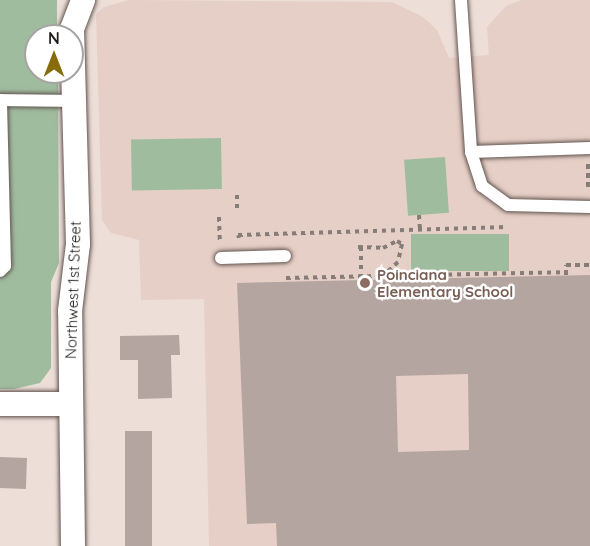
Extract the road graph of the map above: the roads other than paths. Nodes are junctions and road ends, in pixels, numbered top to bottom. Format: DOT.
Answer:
graph roads {
  1 [pos="83,0"];
  2 [pos="461,0"];
  3 [pos="1,100"];
  4 [pos="73,101"];
  5 [pos="471,152"];
  6 [pos="589,154"];
  7 [pos="590,207"];
  8 [pos="285,256"];
  9 [pos="221,258"];
  10 [pos="0,271"];
  11 [pos="0,404"];
  12 [pos="71,404"];
  13 [pos="73,546"];
  1 -- 4 [label="street, Northwest 1st Street"];
  2 -- 5 [label="lane"];
  3 -- 4 [label="lane"];
  3 -- 10 [label="lane"];
  4 -- 12 [label="street, Northwest 1st Street"];
  5 -- 6 [label="lane"];
  5 -- 7 [label="lane"];
  8 -- 9 [label="lane"];
  11 -- 12 [label="street"];
  12 -- 13 [label="street, Northwest 1st Street"];
}
